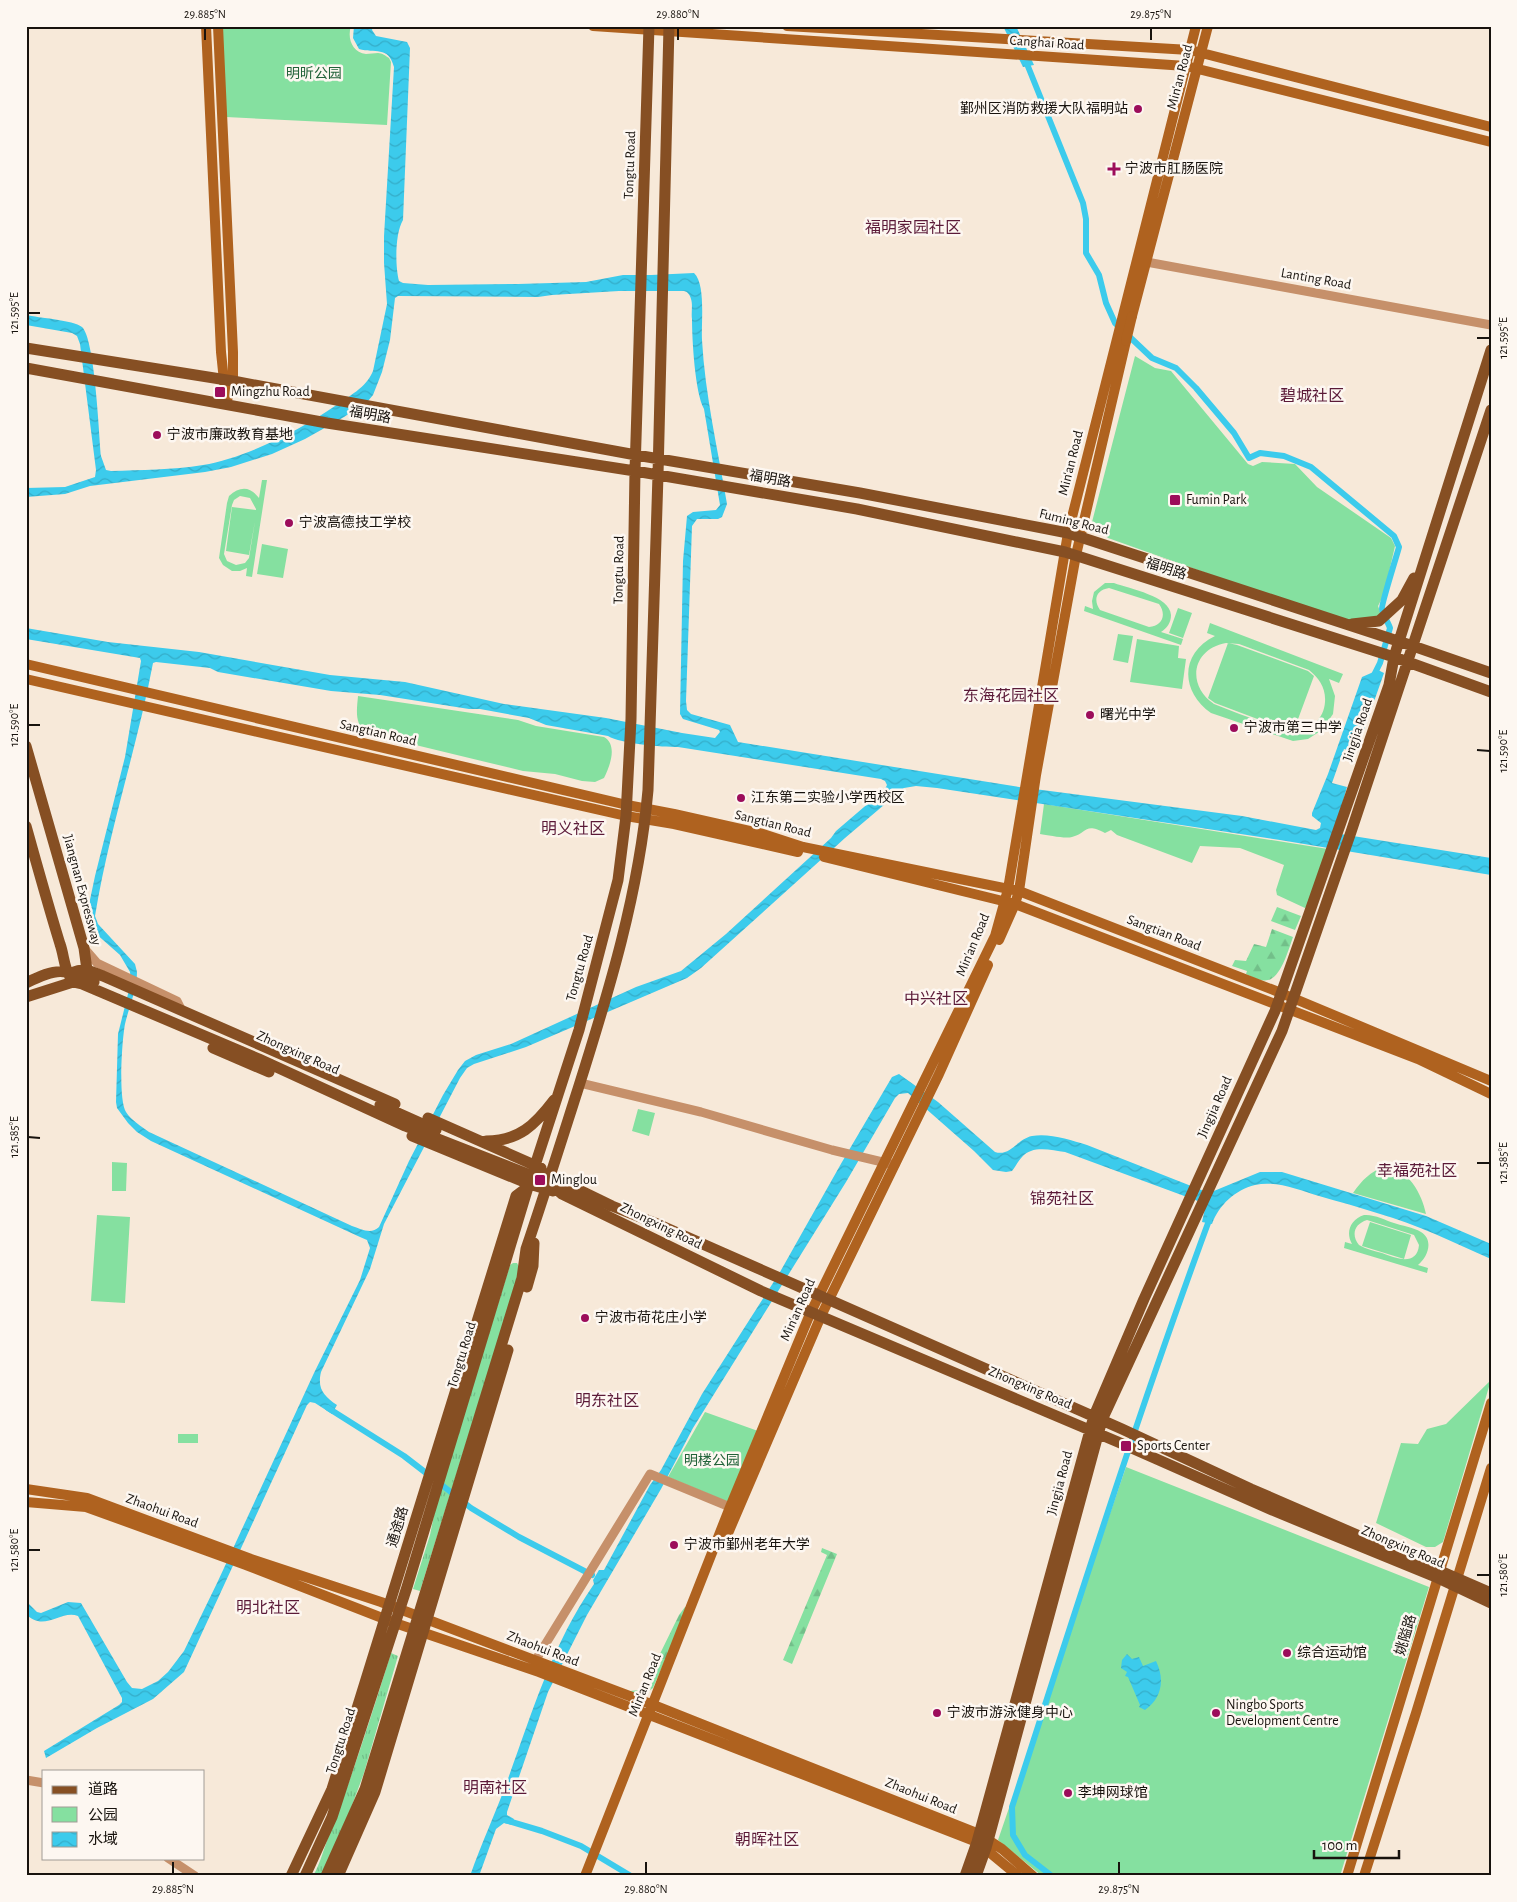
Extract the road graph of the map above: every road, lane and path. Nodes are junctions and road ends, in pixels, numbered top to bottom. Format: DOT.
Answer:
graph roads {
  1 [pos="206,26"];
  2 [pos="218,26"];
  3 [pos="593,26"];
  4 [pos="787,26"];
  5 [pos="1196,26"];
  6 [pos="1208,26"];
  7 [pos="819,27"];
  8 [pos="649,28"];
  9 [pos="669,29"];
  10 [pos="1190,50"];
  11 [pos="1201,52"];
  12 [pos="1186,66"];
  13 [pos="1197,68"];
  14 [pos="1491,127"];
  15 [pos="1491,142"];
  16 [pos="1141,261"];
  17 [pos="1491,325"];
  18 [pos="26,348"];
  19 [pos="1491,350"];
  20 [pos="26,368"];
  21 [pos="228,381"];
  22 [pos="226,404"];
  23 [pos="1491,410"];
  24 [pos="636,456"];
  25 [pos="658,460"];
  26 [pos="635,471"];
  27 [pos="658,475"];
  28 [pos="1074,535"];
  29 [pos="1070,554"];
  30 [pos="1427,554"];
  31 [pos="1346,624"];
  32 [pos="1399,642"];
  33 [pos="1413,646"];
  34 [pos="1394,657"];
  35 [pos="1407,662"];
  36 [pos="26,664"];
  37 [pos="1491,674"];
  38 [pos="26,679"];
  39 [pos="1491,692"];
  40 [pos="26,746"];
  41 [pos="627,811"];
  42 [pos="646,814"];
  43 [pos="26,826"];
  44 [pos="833,856"];
  45 [pos="1014,891"];
  46 [pos="1010,902"];
  47 [pos="84,948"];
  48 [pos="78,978"];
  49 [pos="26,983"];
  50 [pos="129,996"];
  51 [pos="26,997"];
  52 [pos="1279,999"];
  53 [pos="1291,1004"];
  54 [pos="1491,1081"];
  55 [pos="580,1082"];
  56 [pos="558,1094"];
  57 [pos="1491,1094"];
  58 [pos="408,1122"];
  59 [pos="452,1140"];
  60 [pos="483,1142"];
  61 [pos="890,1164"];
  62 [pos="532,1176"];
  63 [pos="548,1180"];
  64 [pos="564,1188"];
  65 [pos="534,1225"];
  66 [pos="824,1298"];
  67 [pos="816,1314"];
  68 [pos="1491,1403"];
  69 [pos="1098,1418"];
  70 [pos="1094,1432"];
  71 [pos="438,1466"];
  72 [pos="1491,1468"];
  73 [pos="26,1489"];
  74 [pos="26,1502"];
  75 [pos="730,1507"];
  76 [pos="454,1514"];
  77 [pos="215,1549"];
  78 [pos="248,1562"];
  79 [pos="1439,1574"];
  80 [pos="1455,1582"];
  81 [pos="1491,1593"];
  82 [pos="1491,1603"];
  83 [pos="394,1607"];
  84 [pos="423,1618"];
  85 [pos="390,1621"];
  86 [pos="418,1631"];
  87 [pos="536,1666"];
  88 [pos="652,1710"];
  89 [pos="26,1780"];
  90 [pos="42,1783"];
  91 [pos="983,1841"];
  92 [pos="171,1860"];
  93 [pos="592,1870"];
  94 [pos="195,1876"];
  95 [pos="291,1876"];
  96 [pos="305,1876"];
  97 [pos="326,1876"];
  98 [pos="338,1876"];
  99 [pos="585,1876"];
  100 [pos="965,1876"];
  101 [pos="976,1876"];
  102 [pos="1018,1876"];
  103 [pos="1033,1876"];
  104 [pos="1348,1876"];
  105 [pos="1364,1876"];
  1 -- 21 [label="main road"];
  2 -- 21 [label="main road"];
  3 -- 8 [label="main road, Canghai Road"];
  4 -- 7 [label="main road, Canghai Road"];
  5 -- 10 [label="main road, Min'an Road"];
  6 -- 11 [label="main road, Min'an Road"];
  7 -- 10 [label="main road, Canghai Road"];
  8 -- 9 [label="main road, Canghai Road"];
  8 -- 24 [label="main road, Tongtu Road"];
  9 -- 12 [label="main road, Canghai Road"];
  9 -- 25 [label="main road"];
  10 -- 11 [label="main road, Canghai Road"];
  10 -- 12 [label="main road, Min'an Road"];
  11 -- 13 [label="main road, Min'an Road"];
  11 -- 14 [label="main road, Canghai Road"];
  12 -- 13 [label="main road, Canghai Road"];
  12 -- 16 [label="main road, Min'an Road"];
  13 -- 15 [label="main road, Canghai Road"];
  13 -- 16 [label="main road, Min'an Road"];
  16 -- 17 [label="street, Lanting Road"];
  16 -- 28 [label="main road, Min'an Road, bridge"];
  18 -- 21 [label="main road, 福明路"];
  19 -- 30 [label="main road, Jingjia Road"];
  20 -- 22 [label="main road, 福明路"];
  21 -- 22 [label="main road"];
  21 -- 24 [label="main road, 福明路"];
  22 -- 26 [label="main road, 福明路"];
  23 -- 33 [label="main road, Jingjia Road"];
  24 -- 25 [label="main road, Fuming Road"];
  24 -- 26 [label="main road, Tongtu Road"];
  25 -- 27 [label="main road"];
  25 -- 28 [label="main road, Fuming Road"];
  26 -- 27 [label="main road, 福明路"];
  26 -- 41 [label="main road, Tongtu Road"];
  27 -- 29 [label="main road, 福明路"];
  27 -- 42 [label="main road"];
  28 -- 29 [label="main road, Min'an Road"];
  28 -- 31 [label="main road, Fuming Road"];
  29 -- 34 [label="main road, 福明路"];
  29 -- 45 [label="main road, Min'an Road"];
  30 -- 31 [label="main road"];
  30 -- 32 [label="main road, Jingjia Road"];
  31 -- 32 [label="main road, Fuming Road"];
  32 -- 33 [label="main road, Fuming Road"];
  32 -- 34 [label="main road, Jingjia Road"];
  33 -- 35 [label="main road, Jingjia Road"];
  33 -- 37 [label="main road, Fuming Road"];
  34 -- 35 [label="main road, 福明路"];
  34 -- 52 [label="main road, Jingjia Road"];
  35 -- 39 [label="main road, 福明路"];
  35 -- 53 [label="main road, Jingjia Road"];
  36 -- 41 [label="main road, Sangtian Road"];
  38 -- 41 [label="main road, Sangtian Road"];
  40 -- 47 [label="main road, Jiangnan Expressway"];
  41 -- 42 [label="main road, Sangtian Road"];
  41 -- 56 [label="main road, Tongtu Road"];
  42 -- 44 [label="main road, Sangtian Road"];
  42 -- 55 [label="main road"];
  43 -- 48 [label="main road"];
  44 -- 45 [label="main road, Sangtian Road"];
  44 -- 46 [label="main road, Sangtian Road"];
  45 -- 46 [label="main road, Min'an Road"];
  45 -- 52 [label="main road, Sangtian Road"];
  46 -- 52 [label="main road, Sangtian Road"];
  46 -- 61 [label="main road, Min'an Road"];
  47 -- 48 [label="main road, Jiangnan Expressway"];
  47 -- 50 [label="street"];
  48 -- 49 [label="main road"];
  48 -- 50 [label="main road"];
  48 -- 50 [label="main road"];
  48 -- 51 [label="main road"];
  50 -- 58 [label="main road, Zhongxing Road"];
  50 -- 58 [label="main road"];
  52 -- 53 [label="main road, Sangtian Road"];
  52 -- 69 [label="main road, Jingjia Road"];
  53 -- 54 [label="main road, Sangtian Road"];
  53 -- 57 [label="main road, Sangtian Road"];
  53 -- 69 [label="main road, Jingjia Road"];
  55 -- 61 [label="street"];
  55 -- 63 [label="main road"];
  56 -- 60 [label="main road"];
  56 -- 62 [label="main road, Tongtu Road"];
  58 -- 59 [label="main road, Zhongxing Road"];
  58 -- 59 [label="main road, Zhongxing Road"];
  59 -- 60 [label="main road, Zhongxing Road"];
  59 -- 62 [label="main road, Zhongxing Road"];
  59 -- 62 [label="main road, Zhongxing Road"];
  60 -- 62 [label="main road, Zhongxing Road"];
  61 -- 66 [label="main road, Min'an Road"];
  62 -- 63 [label="main road, Zhongxing Road"];
  62 -- 63 [label="main road, Zhongxing Road"];
  62 -- 71 [label="main road, Tongtu Road"];
  63 -- 64 [label="main road, Zhongxing Road"];
  63 -- 65 [label="main road"];
  64 -- 66 [label="main road, Zhongxing Road"];
  64 -- 67 [label="main road, Zhongxing Road"];
  65 -- 76 [label="main road"];
  65 -- 76 [label="main road"];
  66 -- 67 [label="main road, Min'an Road"];
  66 -- 69 [label="main road, Zhongxing Road"];
  67 -- 70 [label="main road, Zhongxing Road"];
  67 -- 75 [label="main road, Min'an Road"];
  67 -- 88 [label="main road, Min'an Road"];
  68 -- 79 [label="main road, 姚隘路"];
  69 -- 70 [label="main road, Jingjia Road"];
  69 -- 79 [label="main road, Zhongxing Road"];
  70 -- 79 [label="main road, Zhongxing Road"];
  70 -- 91 [label="main road, Jingjia Road"];
  71 -- 83 [label="main road, Tongtu Road"];
  71 -- 83 [label="main road, 通途路"];
  72 -- 80 [label="main road"];
  73 -- 77 [label="main road, Zhaohui Road"];
  74 -- 77 [label="main road, Zhaohui Road"];
  75 -- 87 [label="street"];
  75 -- 88 [label="main road, Min'an Road"];
  76 -- 84 [label="main road"];
  77 -- 78 [label="main road, Zhaohui Road"];
  78 -- 83 [label="main road, Zhaohui Road"];
  78 -- 85 [label="main road, Zhaohui Road"];
  79 -- 80 [label="main road, Zhongxing Road"];
  79 -- 104 [label="main road, 姚隘路"];
  80 -- 81 [label="main road, Zhongxing Road"];
  80 -- 82 [label="main road, Zhongxing Road"];
  80 -- 105 [label="main road"];
  83 -- 84 [label="main road, Zhaohui Road"];
  83 -- 85 [label="main road, Tongtu Road"];
  84 -- 86 [label="main road"];
  84 -- 87 [label="main road, Zhaohui Road"];
  85 -- 86 [label="main road, Zhaohui Road"];
  85 -- 95 [label="main road"];
  85 -- 96 [label="main road, Tongtu Road"];
  86 -- 87 [label="main road, Zhaohui Road"];
  86 -- 97 [label="main road"];
  86 -- 98 [label="main road"];
  87 -- 88 [label="main road, Zhaohui Road"];
  88 -- 91 [label="main road, Zhaohui Road"];
  88 -- 93 [label="main road, Min'an Road"];
  89 -- 90 [label="street"];
  91 -- 100 [label="main road, Jingjia Road"];
  91 -- 101 [label="main road, Jingjia Road"];
  91 -- 102 [label="main road, Zhaohui Road"];
  91 -- 103 [label="main road, Zhaohui Road"];
  92 -- 94 [label="street"];
  93 -- 99 [label="main road, Min'an Road"];
}
